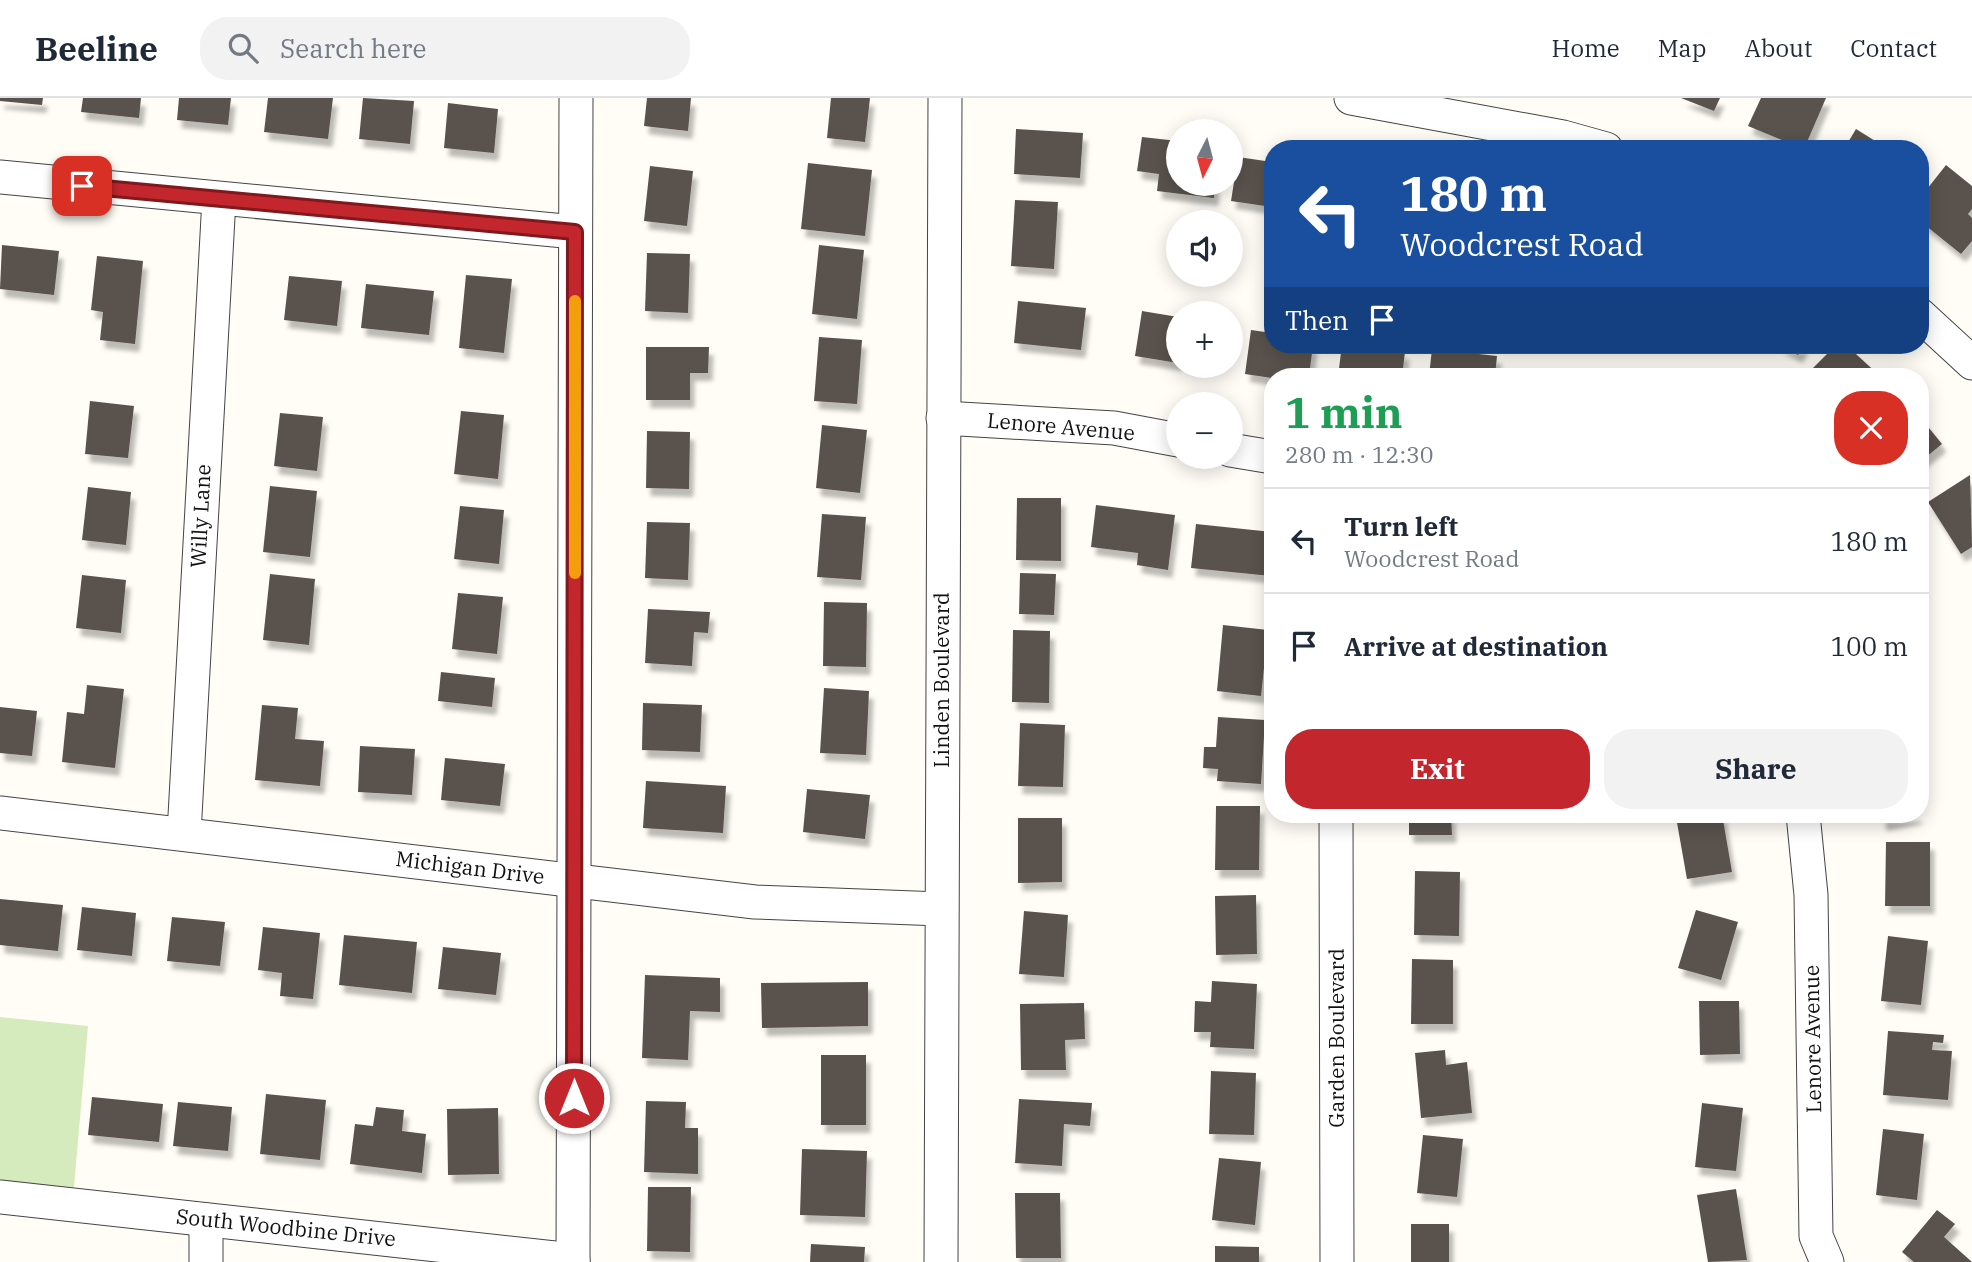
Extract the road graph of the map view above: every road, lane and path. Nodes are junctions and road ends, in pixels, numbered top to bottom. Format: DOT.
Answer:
graph roads {
  1 [pos="576,98"];
  2 [pos="945,98"];
  3 [pos="1351,98"];
  4 [pos="1574,140"];
  5 [pos="0,177"];
  6 [pos="219,199"];
  7 [pos="575,232"];
  8 [pos="1929,322"];
  9 [pos="1972,363"];
  10 [pos="943,418"];
  11 [pos="1166,438"];
  12 [pos="1243,452"];
  13 [pos="1264,456"];
  14 [pos="0,813"];
  15 [pos="1336,823"];
  16 [pos="1804,823"];
  17 [pos="184,834"];
  18 [pos="576,881"];
  19 [pos="941,909"];
  20 [pos="0,1197"];
  21 [pos="206,1220"];
  22 [pos="573,1261"];
  23 [pos="206,1262"];
  24 [pos="941,1262"];
  25 [pos="1337,1262"];
  26 [pos="1827,1262"];
  1 -- 7 [label="street"];
  2 -- 10 [label="street, Linden Boulevard"];
  3 -- 4 [label="street"];
  5 -- 6 [label="street"];
  6 -- 7 [label="street"];
  6 -- 17 [label="street, Willy Lane"];
  7 -- 18 [label="street"];
  8 -- 9 [label="street"];
  10 -- 11 [label="street, Lenore Avenue"];
  10 -- 19 [label="street, Linden Boulevard"];
  12 -- 13 [label="street"];
  14 -- 17 [label="street, Michigan Drive"];
  15 -- 25 [label="street, Garden Boulevard"];
  16 -- 26 [label="street, Lenore Avenue"];
  17 -- 18 [label="street, Michigan Drive"];
  18 -- 19 [label="street, Michigan Drive"];
  18 -- 22 [label="street"];
  19 -- 24 [label="street, Linden Boulevard"];
  20 -- 21 [label="street, South Woodbine Drive"];
  21 -- 22 [label="street, South Woodbine Drive"];
  21 -- 23 [label="street"];
}
